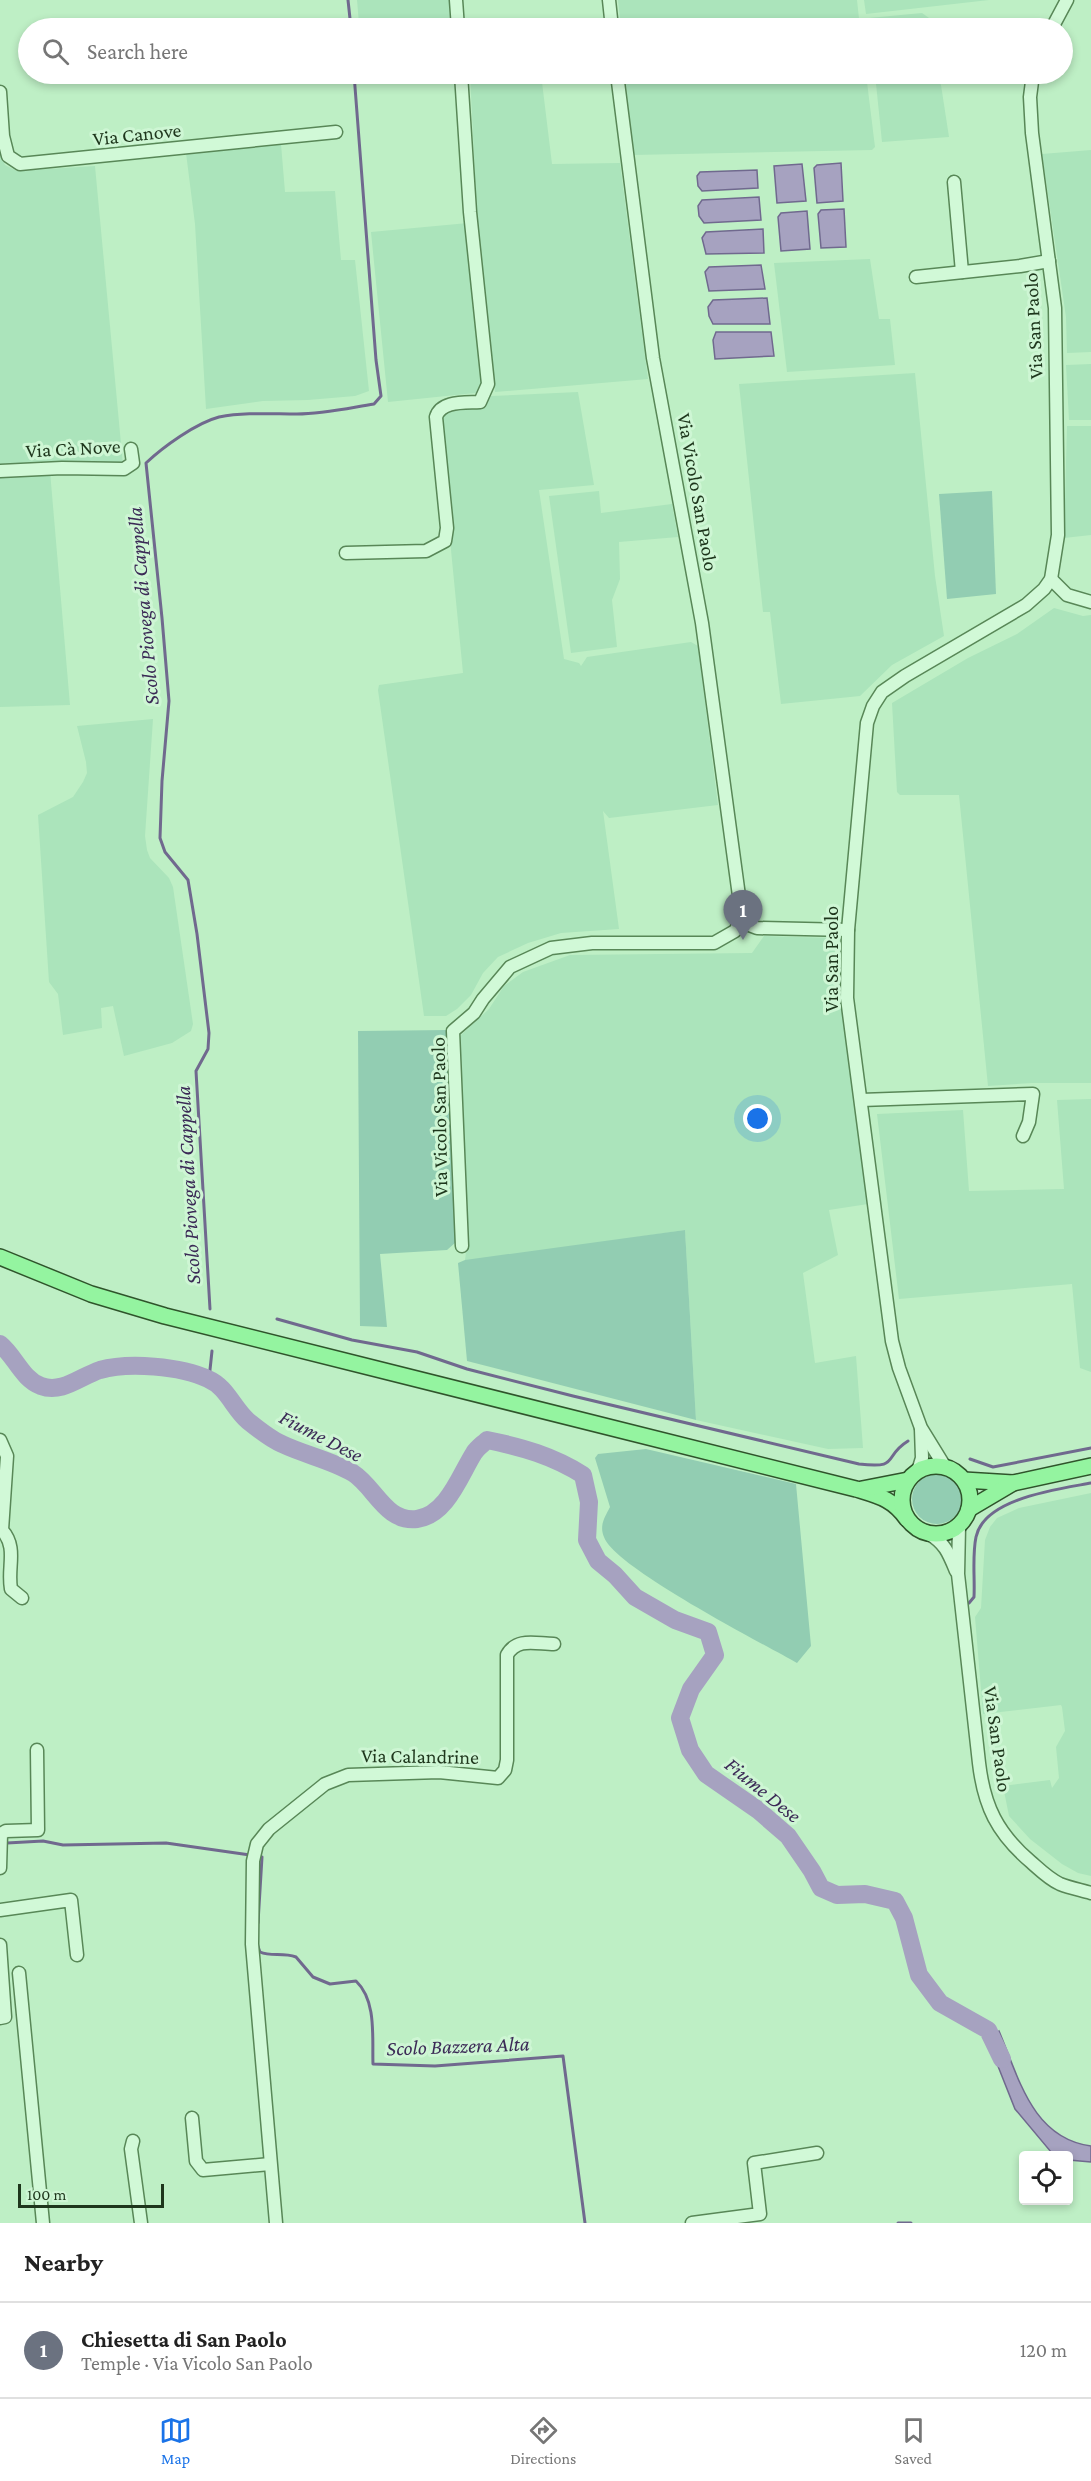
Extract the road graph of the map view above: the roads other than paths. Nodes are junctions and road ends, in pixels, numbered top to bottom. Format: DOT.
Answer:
graph roads {
  1 [pos="456,0"];
  2 [pos="609,0"];
  3 [pos="1067,0"];
  4 [pos="457,18"];
  5 [pos="611,18"];
  6 [pos="1057,18"];
  7 [pos="462,84"];
  8 [pos="618,84"];
  9 [pos="1032,84"];
  10 [pos="0,92"];
  11 [pos="336,132"];
  12 [pos="954,182"];
  13 [pos="1049,261"];
  14 [pos="962,272"];
  15 [pos="916,277"];
  16 [pos="131,449"];
  17 [pos="0,471"];
  18 [pos="346,553"];
  19 [pos="1052,579"];
  20 [pos="1091,602"];
  21 [pos="742,918"];
  22 [pos="848,930"];
  23 [pos="861,1100"];
  24 [pos="1023,1136"];
  25 [pos="462,1246"];
  26 [pos="0,1257"];
  27 [pos="921,1428"];
  28 [pos="0,1440"];
  29 [pos="1091,1466"];
  30 [pos="945,1467"];
  31 [pos="913,1476"];
  32 [pos="964,1480"];
  33 [pos="1012,1483"];
  34 [pos="856,1489"];
  35 [pos="969,1509"];
  36 [pos="907,1519"];
  37 [pos="958,1527"];
  38 [pos="929,1534"];
  39 [pos="958,1574"];
  40 [pos="22,1598"];
  41 [pos="554,1644"];
  42 [pos="37,1750"];
  43 [pos="0,1868"];
  44 [pos="1091,1893"];
  45 [pos="0,1910"];
  46 [pos="0,1945"];
  47 [pos="77,1955"];
  48 [pos="19,1973"];
  49 [pos="23,2015"];
  50 [pos="2,2018"];
  51 [pos="192,2118"];
  52 [pos="134,2141"];
  53 [pos="817,2153"];
  54 [pos="270,2164"];
  55 [pos="44,2223"];
  56 [pos="141,2223"];
  57 [pos="276,2223"];
  58 [pos="692,2223"];
  1 -- 4 [label="street"];
  2 -- 5 [label="street"];
  3 -- 6 [label="street"];
  7 -- 18 [label="street"];
  8 -- 21 [label="street, Via Vicolo San Paolo"];
  9 -- 13 [label="street, Via San Paolo"];
  10 -- 11 [label="street, Via Canove"];
  12 -- 14 [label="street"];
  13 -- 14 [label="street"];
  13 -- 19 [label="street, Via San Paolo"];
  14 -- 15 [label="street"];
  16 -- 17 [label="street, Via Cà Nove"];
  19 -- 20 [label="street"];
  19 -- 22 [label="street, Via San Paolo"];
  21 -- 22 [label="street"];
  21 -- 25 [label="street, Via Vicolo San Paolo"];
  22 -- 23 [label="street, Via San Paolo"];
  23 -- 24 [label="street"];
  23 -- 27 [label="street, Via San Paolo"];
  26 -- 34 [label="main road"];
  27 -- 30 [label="street, Via San Paolo"];
  27 -- 31 [label="street, Via San Paolo"];
  28 -- 40 [label="street"];
  29 -- 33 [label="main road"];
  30 -- 31 [label="main road"];
  30 -- 32 [label="main road"];
  31 -- 34 [label="main road"];
  31 -- 36 [label="main road"];
  32 -- 33 [label="main road"];
  32 -- 35 [label="main road"];
  33 -- 35 [label="main road"];
  34 -- 36 [label="main road"];
  35 -- 37 [label="main road"];
  36 -- 38 [label="main road"];
  37 -- 38 [label="main road"];
  37 -- 39 [label="street, Via San Paolo"];
  38 -- 39 [label="street, Via San Paolo"];
  39 -- 44 [label="street, Via San Paolo"];
  41 -- 54 [label="street, Via Calandrine"];
  42 -- 43 [label="street"];
  45 -- 47 [label="street"];
  46 -- 50 [label="street"];
  48 -- 49 [label="street"];
  49 -- 50 [label="street"];
  49 -- 55 [label="street"];
  51 -- 54 [label="street"];
  52 -- 56 [label="street"];
  53 -- 58 [label="street"];
  54 -- 57 [label="street, Via Calandrine"];
}
